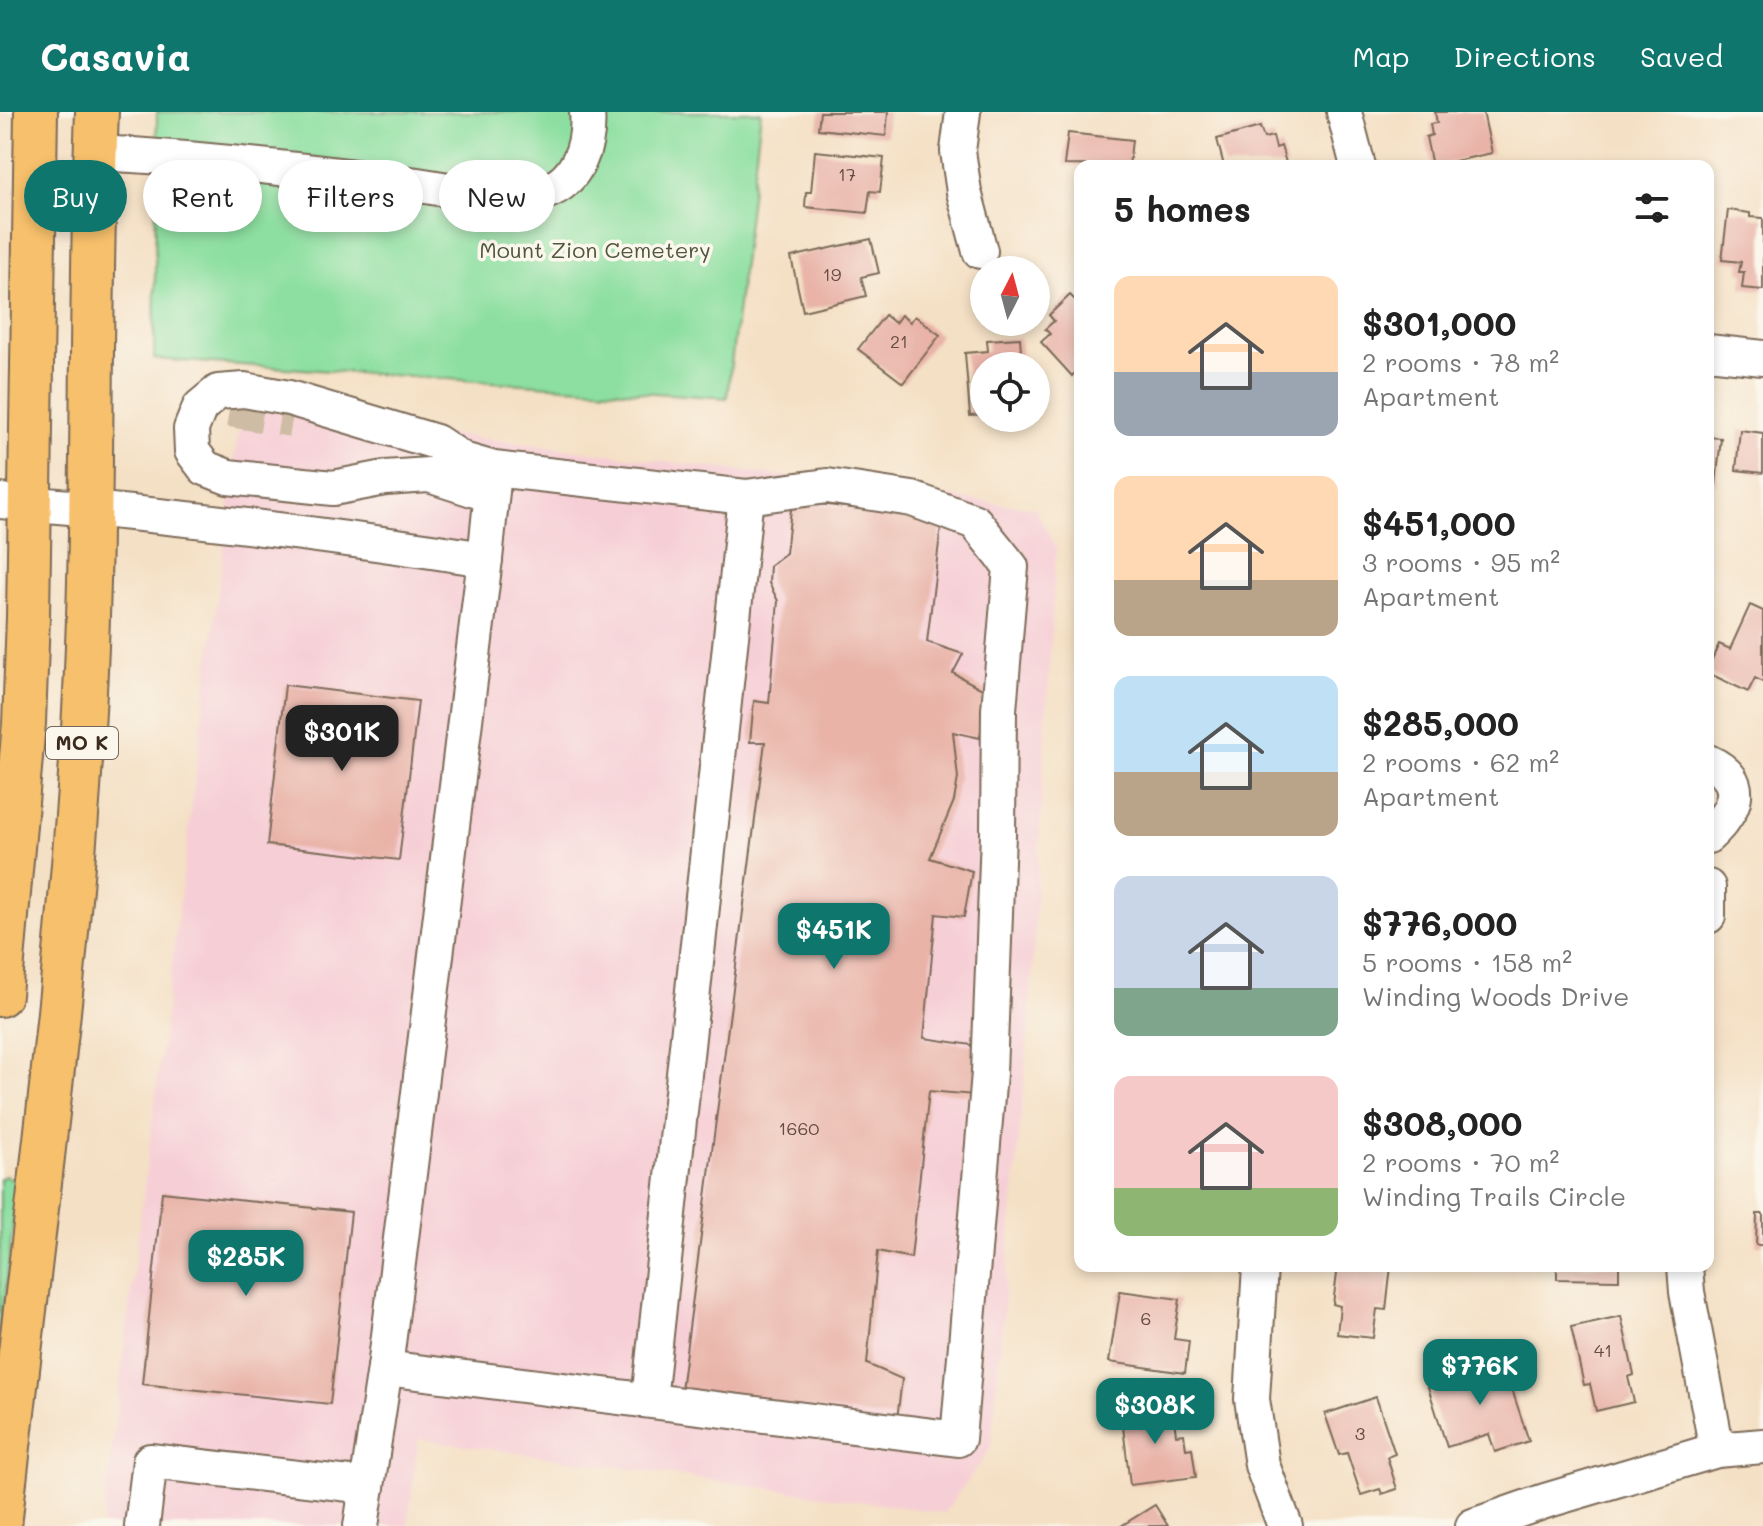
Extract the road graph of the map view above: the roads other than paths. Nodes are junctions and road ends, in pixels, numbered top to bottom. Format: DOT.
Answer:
graph roads {
  1 [pos="36,112"];
  2 [pos="97,112"];
  3 [pos="587,112"];
  4 [pos="963,112"];
  5 [pos="1344,112"];
  6 [pos="95,153"];
  7 [pos="1356,160"];
  8 [pos="980,251"];
  9 [pos="1714,353"];
  10 [pos="1763,358"];
  11 [pos="229,410"];
  12 [pos="292,420"];
  13 [pos="191,429"];
  14 [pos="483,475"];
  15 [pos="746,497"];
  16 [pos="14,502"];
  17 [pos="91,508"];
  18 [pos="485,559"];
  19 [pos="1714,765"];
  20 [pos="1714,830"];
  21 [pos="0,995"];
  22 [pos="1260,1272"];
  23 [pos="1685,1272"];
  24 [pos="385,1368"];
  25 [pos="649,1400"];
  26 [pos="1763,1446"];
  27 [pos="1717,1450"];
  28 [pos="367,1486"];
  29 [pos="0,1526"];
  30 [pos="142,1526"];
  31 [pos="361,1526"];
  32 [pos="1285,1526"];
  33 [pos="1473,1526"];
  1 -- 16 [label="main road, MO K"];
  2 -- 6 [label="main road, MO K"];
  3 -- 6 [label="street"];
  4 -- 8 [label="street"];
  5 -- 7 [label="street"];
  6 -- 17 [label="main road, MO K"];
  9 -- 10 [label="street"];
  11 -- 13 [label="street"];
  12 -- 14 [label="street"];
  13 -- 14 [label="street"];
  13 -- 14 [label="street"];
  14 -- 15 [label="street"];
  14 -- 18 [label="street"];
  15 -- 25 [label="street"];
  15 -- 25 [label="street"];
  16 -- 17 [label="street"];
  16 -- 21 [label="main road, MO K"];
  17 -- 18 [label="street"];
  17 -- 29 [label="main road, MO K"];
  18 -- 24 [label="street"];
  19 -- 20 [label="street"];
  22 -- 32 [label="street"];
  23 -- 27 [label="street"];
  24 -- 25 [label="street"];
  24 -- 28 [label="street"];
  26 -- 27 [label="street"];
  27 -- 33 [label="street"];
  28 -- 30 [label="street"];
  28 -- 31 [label="street"];
}
